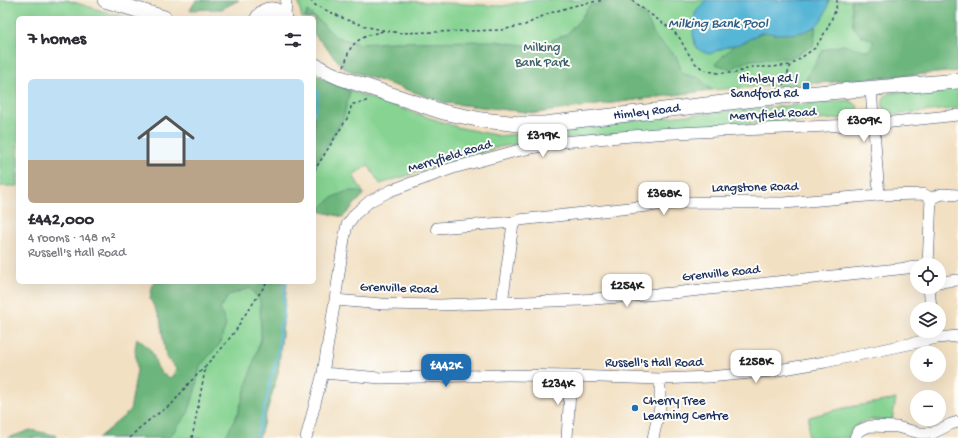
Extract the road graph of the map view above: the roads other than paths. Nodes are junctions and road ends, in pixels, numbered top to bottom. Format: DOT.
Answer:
graph roads {
  1 [pos="105,0"];
  2 [pos="286,0"];
  3 [pos="265,10"];
  4 [pos="157,16"];
  5 [pos="283,16"];
  6 [pos="284,16"];
  7 [pos="316,59"];
  8 [pos="316,66"];
  9 [pos="341,78"];
  10 [pos="958,81"];
  11 [pos="871,89"];
  12 [pos="958,115"];
  13 [pos="874,124"];
  14 [pos="879,195"];
  15 [pos="958,195"];
  16 [pos="931,198"];
  17 [pos="516,222"];
  18 [pos="437,228"];
  19 [pos="928,258"];
  20 [pos="910,268"];
  21 [pos="958,280"];
  22 [pos="946,281"];
  23 [pos="335,300"];
  24 [pos="502,303"];
  25 [pos="946,335"];
  26 [pos="958,336"];
  27 [pos="921,338"];
  28 [pos="323,373"];
  29 [pos="571,376"];
  30 [pos="660,379"];
  31 [pos="958,422"];
  32 [pos="933,435"];
  33 [pos="306,438"];
  34 [pos="567,438"];
  35 [pos="654,438"];
  36 [pos="855,438"];
  1 -- 4 [label="main road"];
  2 -- 6 [label="street"];
  3 -- 5 [label="main road"];
  7 -- 9 [label="main road, Himley Road"];
  8 -- 9 [label="main road, Himley Road"];
  9 -- 11 [label="main road, Himley Road"];
  10 -- 11 [label="main road, Himley Road"];
  11 -- 13 [label="street"];
  12 -- 13 [label="street, Merryfield Road"];
  13 -- 14 [label="street"];
  13 -- 23 [label="street, Merryfield Road"];
  14 -- 16 [label="street, Langstone Road"];
  14 -- 17 [label="street, Langstone Road"];
  15 -- 16 [label="street, Langstone Road"];
  16 -- 19 [label="street"];
  17 -- 18 [label="street, Langstone Road"];
  17 -- 24 [label="street"];
  20 -- 24 [label="street, Grenville Road"];
  21 -- 22 [label="street"];
  23 -- 24 [label="street, Grenville Road"];
  23 -- 28 [label="street, Merryfield Road"];
  25 -- 26 [label="street, Russell's Hall Road"];
  27 -- 30 [label="street, Russell's Hall Road"];
  28 -- 29 [label="street, Russell's Hall Road"];
  28 -- 33 [label="street, Merryfield Road"];
  29 -- 30 [label="street, Russell's Hall Road"];
  29 -- 34 [label="street"];
  30 -- 35 [label="street"];
  31 -- 32 [label="street"];
  32 -- 36 [label="street"];
}
